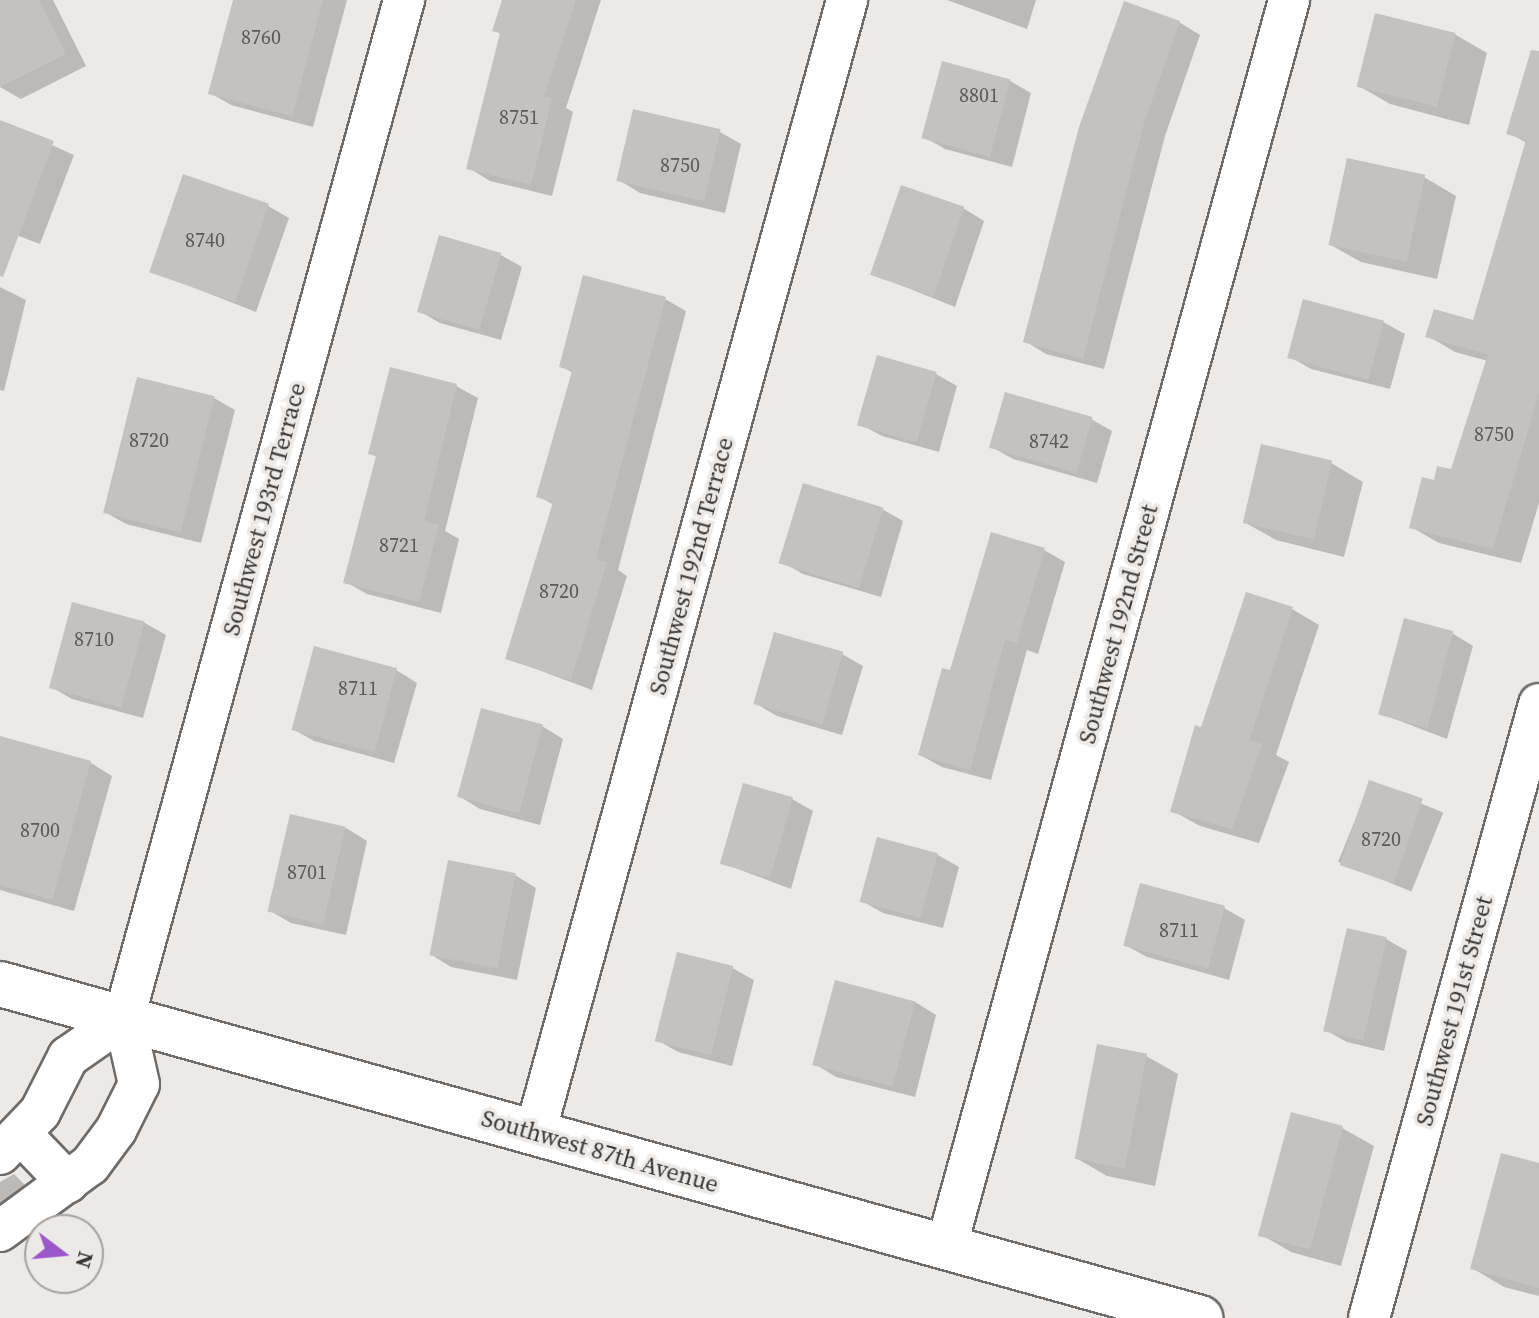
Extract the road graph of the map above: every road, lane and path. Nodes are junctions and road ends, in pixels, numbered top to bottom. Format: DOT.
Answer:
graph roads {
  1 [pos="404,0"];
  2 [pos="847,0"];
  3 [pos="1289,0"];
  4 [pos="1539,704"];
  5 [pos="0,984"];
  6 [pos="124,1018"];
  7 [pos="535,1133"];
  8 [pos="11,1144"];
  9 [pos="68,1183"];
  10 [pos="0,1231"];
  11 [pos="946,1248"];
  12 [pos="1200,1318"];
  13 [pos="1369,1318"];
  1 -- 6 [label="street, Southwest 193rd Terrace"];
  2 -- 7 [label="street, Southwest 192nd Terrace"];
  3 -- 11 [label="street, Southwest 192nd Street"];
  4 -- 13 [label="street, Southwest 191st Street"];
  5 -- 6 [label="street, Southwest 87th Avenue"];
  6 -- 7 [label="street, Southwest 87th Avenue"];
  6 -- 8 [label="street"];
  6 -- 9 [label="street"];
  7 -- 11 [label="street, Southwest 87th Avenue"];
  8 -- 9 [label="street"];
  9 -- 10 [label="street"];
  11 -- 12 [label="street, Southwest 87th Avenue"];
}
